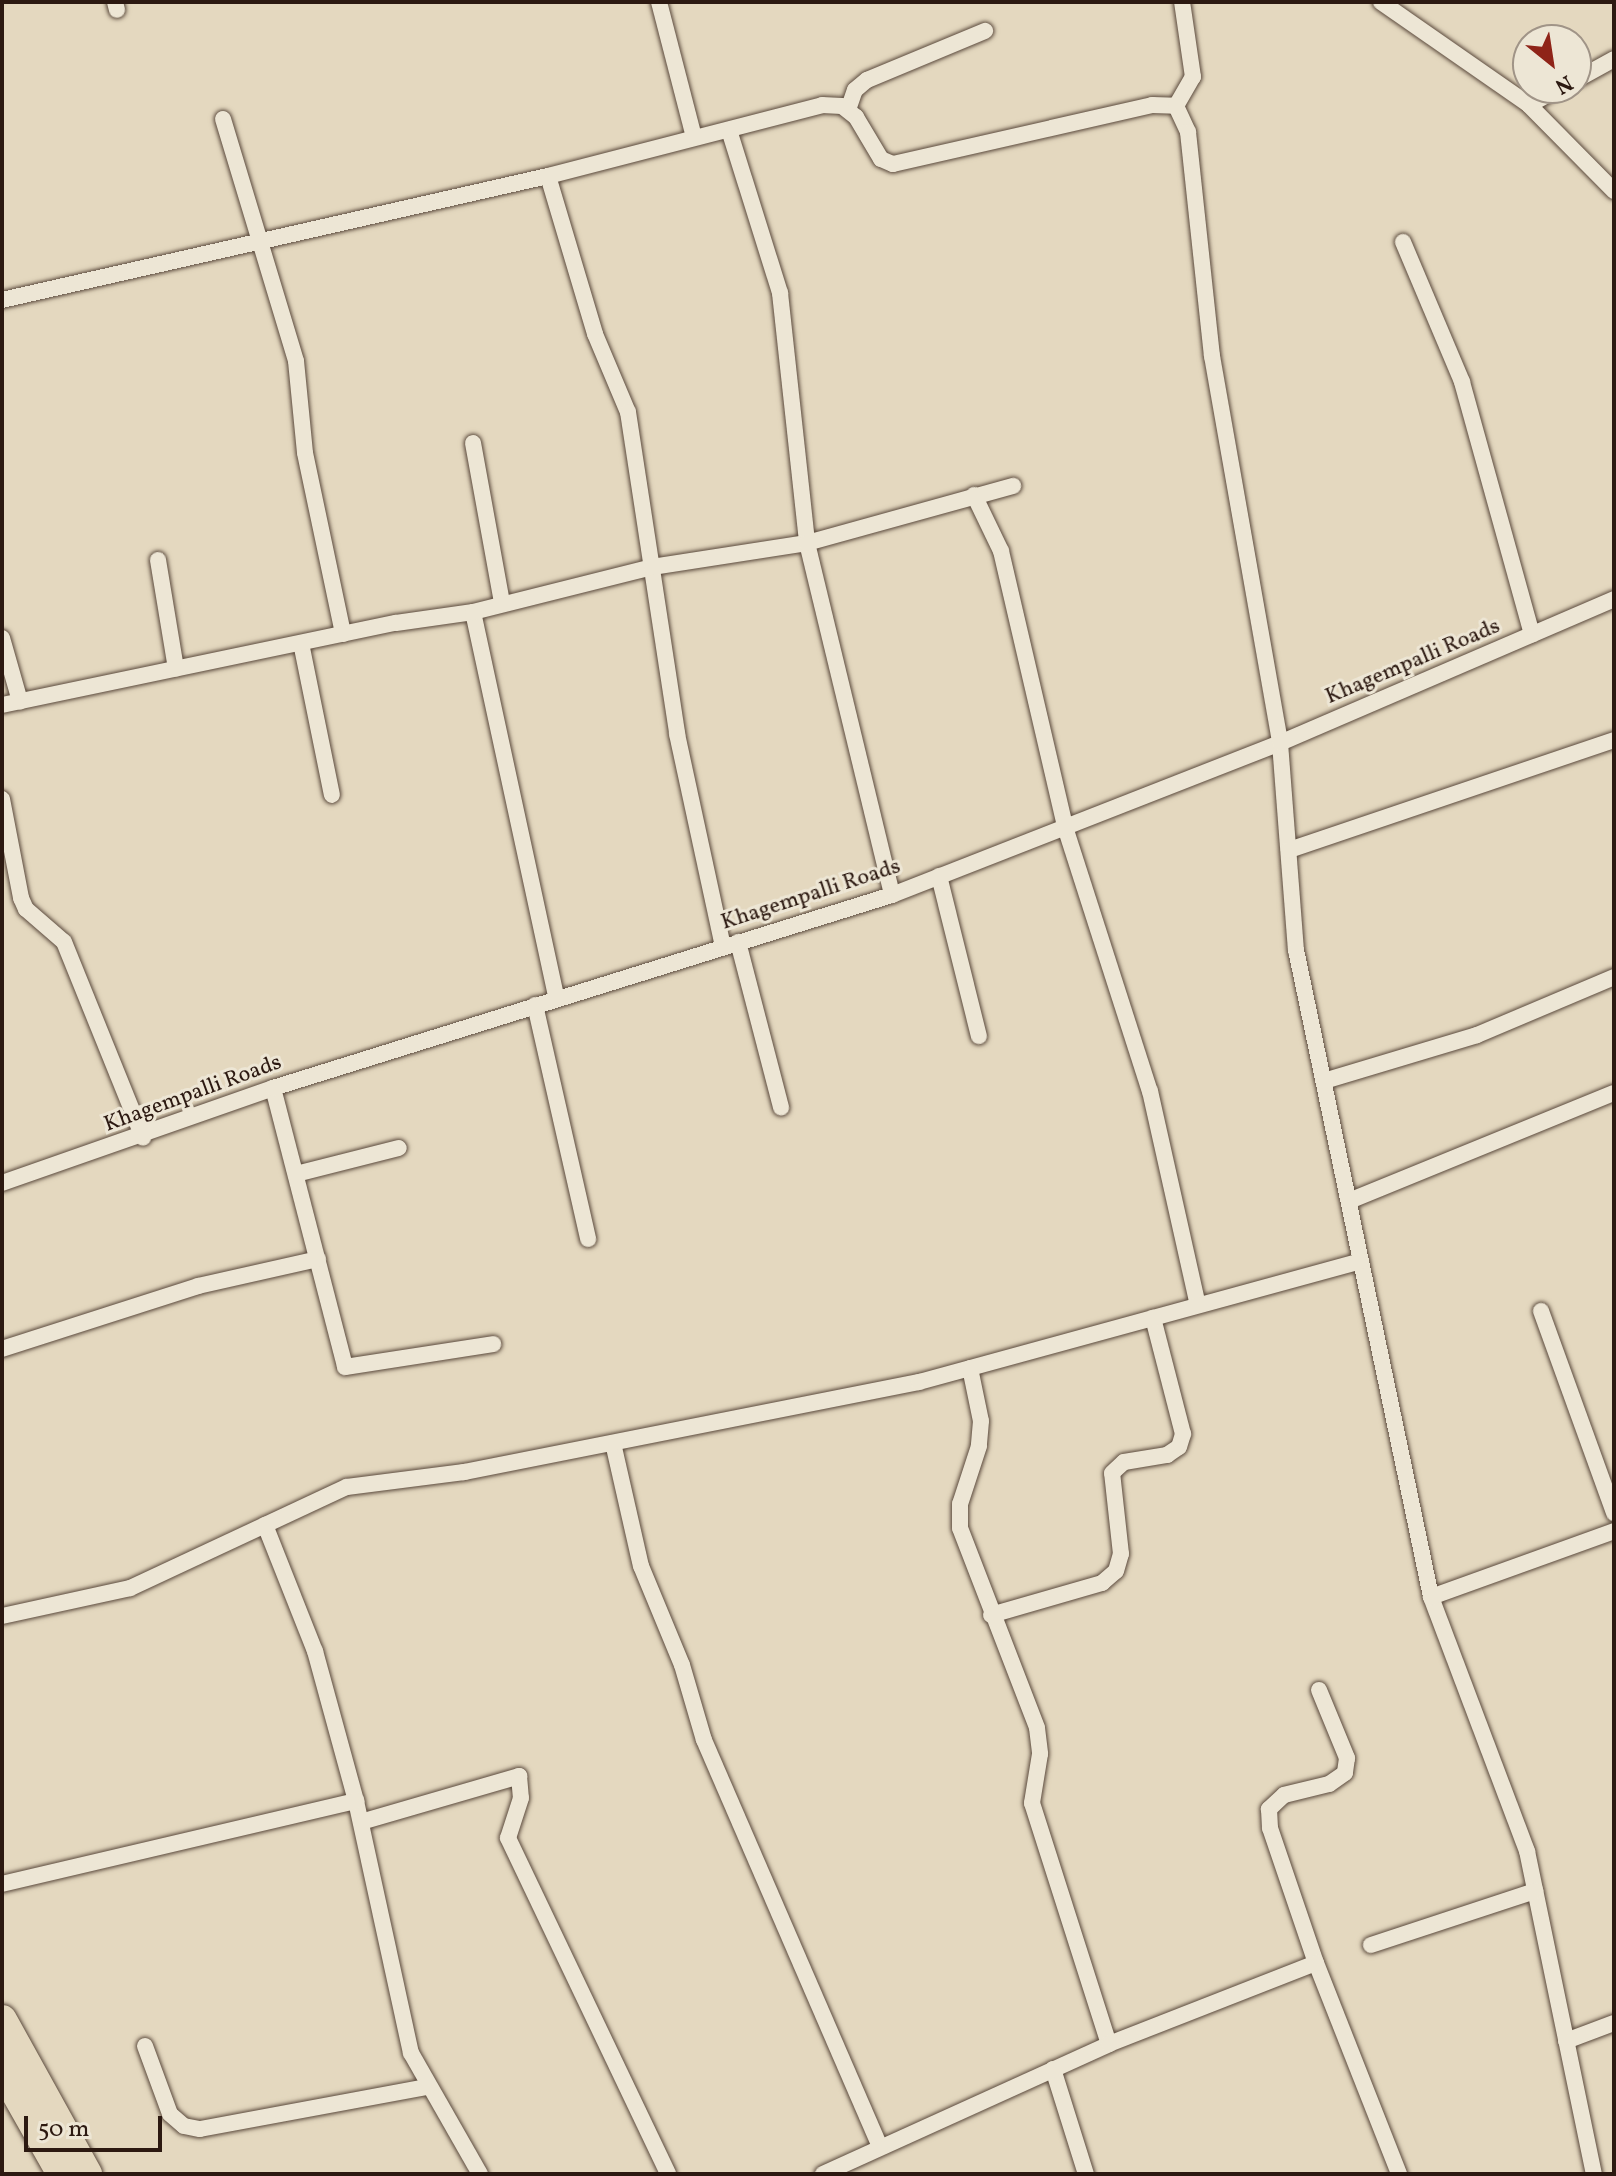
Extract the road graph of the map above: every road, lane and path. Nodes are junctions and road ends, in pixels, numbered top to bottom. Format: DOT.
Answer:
graph roads {
  1 [pos="659,2"];
  2 [pos="1182,2"];
  3 [pos="1381,2"];
  4 [pos="985,31"];
  5 [pos="1614,59"];
  6 [pos="1592,71"];
  7 [pos="1529,105"];
  8 [pos="1176,106"];
  9 [pos="848,110"];
  10 [pos="223,119"];
  11 [pos="729,130"];
  12 [pos="694,137"];
  13 [pos="548,176"];
  14 [pos="1614,191"];
  15 [pos="260,240"];
  16 [pos="1403,242"];
  17 [pos="2,300"];
  18 [pos="473,443"];
  19 [pos="1013,486"];
  20 [pos="974,495"];
  21 [pos="807,543"];
  22 [pos="158,560"];
  23 [pos="652,567"];
  24 [pos="1614,599"];
  25 [pos="502,602"];
  26 [pos="473,612"];
  27 [pos="343,634"];
  28 [pos="1532,634"];
  29 [pos="2,638"];
  30 [pos="301,643"];
  31 [pos="176,669"];
  32 [pos="20,701"];
  33 [pos="2,705"];
  34 [pos="1614,740"];
  35 [pos="1280,743"];
  36 [pos="332,795"];
  37 [pos="2,799"];
  38 [pos="1066,827"];
  39 [pos="1289,850"];
  40 [pos="939,876"];
  41 [pos="892,895"];
  42 [pos="731,944"];
  43 [pos="1614,977"];
  44 [pos="557,999"];
  45 [pos="535,1005"];
  46 [pos="979,1036"];
  47 [pos="1324,1081"];
  48 [pos="273,1088"];
  49 [pos="1614,1093"];
  50 [pos="781,1107"];
  51 [pos="143,1138"];
  52 [pos="399,1148"];
  53 [pos="296,1174"];
  54 [pos="2,1183"];
  55 [pos="1349,1201"];
  56 [pos="588,1239"];
  57 [pos="318,1259"];
  58 [pos="1361,1261"];
  59 [pos="1198,1305"];
  60 [pos="1541,1311"];
  61 [pos="1153,1318"];
  62 [pos="493,1344"];
  63 [pos="2,1349"];
  64 [pos="970,1368"];
  65 [pos="613,1443"];
  66 [pos="1614,1513"];
  67 [pos="265,1525"];
  68 [pos="1614,1531"];
  69 [pos="1431,1597"];
  70 [pos="991,1615"];
  71 [pos="2,1616"];
  72 [pos="1319,1690"];
  73 [pos="356,1801"];
  74 [pos="361,1822"];
  75 [pos="2,1884"];
  76 [pos="1535,1891"];
  77 [pos="1371,1945"];
  78 [pos="1316,1963"];
  79 [pos="2,2020"];
  80 [pos="1614,2023"];
  81 [pos="1566,2041"];
  82 [pos="1109,2044"];
  83 [pos="145,2046"];
  84 [pos="2,2068"];
  85 [pos="1053,2069"];
  86 [pos="427,2087"];
  87 [pos="879,2145"];
  88 [pos="62,2174"];
  89 [pos="87,2174"];
  90 [pos="480,2174"];
  91 [pos="668,2174"];
  92 [pos="823,2174"];
  93 [pos="1086,2174"];
  94 [pos="1399,2174"];
  95 [pos="1594,2174"];
  1 -- 12 [label="street"];
  2 -- 8 [label="street"];
  3 -- 7 [label="street"];
  4 -- 9 [label="street"];
  5 -- 6 [label="street"];
  7 -- 14 [label="street"];
  8 -- 9 [label="street"];
  8 -- 35 [label="street"];
  9 -- 11 [label="street"];
  10 -- 15 [label="street"];
  11 -- 12 [label="street"];
  11 -- 21 [label="street"];
  12 -- 13 [label="street"];
  13 -- 15 [label="street"];
  13 -- 23 [label="street"];
  15 -- 17 [label="street"];
  15 -- 27 [label="street"];
  16 -- 28 [label="street"];
  18 -- 25 [label="street"];
  19 -- 20 [label="street"];
  20 -- 21 [label="street"];
  20 -- 38 [label="street"];
  21 -- 23 [label="street"];
  21 -- 41 [label="street"];
  22 -- 31 [label="street"];
  23 -- 25 [label="street"];
  23 -- 42 [label="street"];
  24 -- 28 [label="street, Khagempalli Roads"];
  25 -- 26 [label="street"];
  26 -- 27 [label="street"];
  26 -- 44 [label="street"];
  27 -- 30 [label="street"];
  28 -- 35 [label="street, Khagempalli Roads"];
  29 -- 32 [label="street"];
  30 -- 31 [label="street"];
  30 -- 36 [label="street"];
  31 -- 32 [label="street"];
  32 -- 33 [label="street"];
  34 -- 39 [label="street"];
  35 -- 38 [label="street, Khagempalli Roads"];
  35 -- 39 [label="street"];
  37 -- 51 [label="street"];
  38 -- 40 [label="street, Khagempalli Roads"];
  38 -- 59 [label="street"];
  39 -- 47 [label="street"];
  40 -- 41 [label="street, Khagempalli Roads"];
  40 -- 46 [label="street"];
  41 -- 42 [label="street, Khagempalli Roads"];
  42 -- 44 [label="street, Khagempalli Roads"];
  42 -- 50 [label="street"];
  43 -- 47 [label="street"];
  44 -- 45 [label="street, Khagempalli Roads"];
  45 -- 48 [label="street, Khagempalli Roads"];
  45 -- 56 [label="street"];
  47 -- 55 [label="street"];
  48 -- 51 [label="street, Khagempalli Roads"];
  48 -- 53 [label="street"];
  49 -- 55 [label="street"];
  51 -- 54 [label="street, Khagempalli Roads"];
  52 -- 53 [label="street"];
  53 -- 57 [label="street"];
  55 -- 58 [label="street"];
  57 -- 62 [label="street"];
  57 -- 63 [label="street"];
  58 -- 59 [label="street"];
  58 -- 69 [label="street"];
  59 -- 61 [label="street"];
  60 -- 66 [label="street"];
  61 -- 64 [label="street"];
  61 -- 70 [label="street"];
  64 -- 65 [label="street"];
  64 -- 70 [label="street"];
  65 -- 67 [label="street"];
  65 -- 87 [label="street"];
  67 -- 71 [label="street"];
  67 -- 73 [label="street"];
  68 -- 69 [label="street"];
  69 -- 76 [label="street"];
  70 -- 82 [label="street"];
  72 -- 78 [label="street"];
  73 -- 74 [label="street"];
  73 -- 75 [label="street"];
  74 -- 86 [label="street"];
  74 -- 91 [label="street"];
  76 -- 77 [label="street"];
  76 -- 81 [label="street"];
  78 -- 82 [label="street"];
  78 -- 94 [label="street"];
  79 -- 89 [label="highway"];
  80 -- 81 [label="street"];
  81 -- 95 [label="street"];
  82 -- 85 [label="street"];
  83 -- 86 [label="street"];
  84 -- 88 [label="highway"];
  85 -- 87 [label="street"];
  85 -- 93 [label="street"];
  86 -- 90 [label="street"];
  87 -- 92 [label="street"];
}
